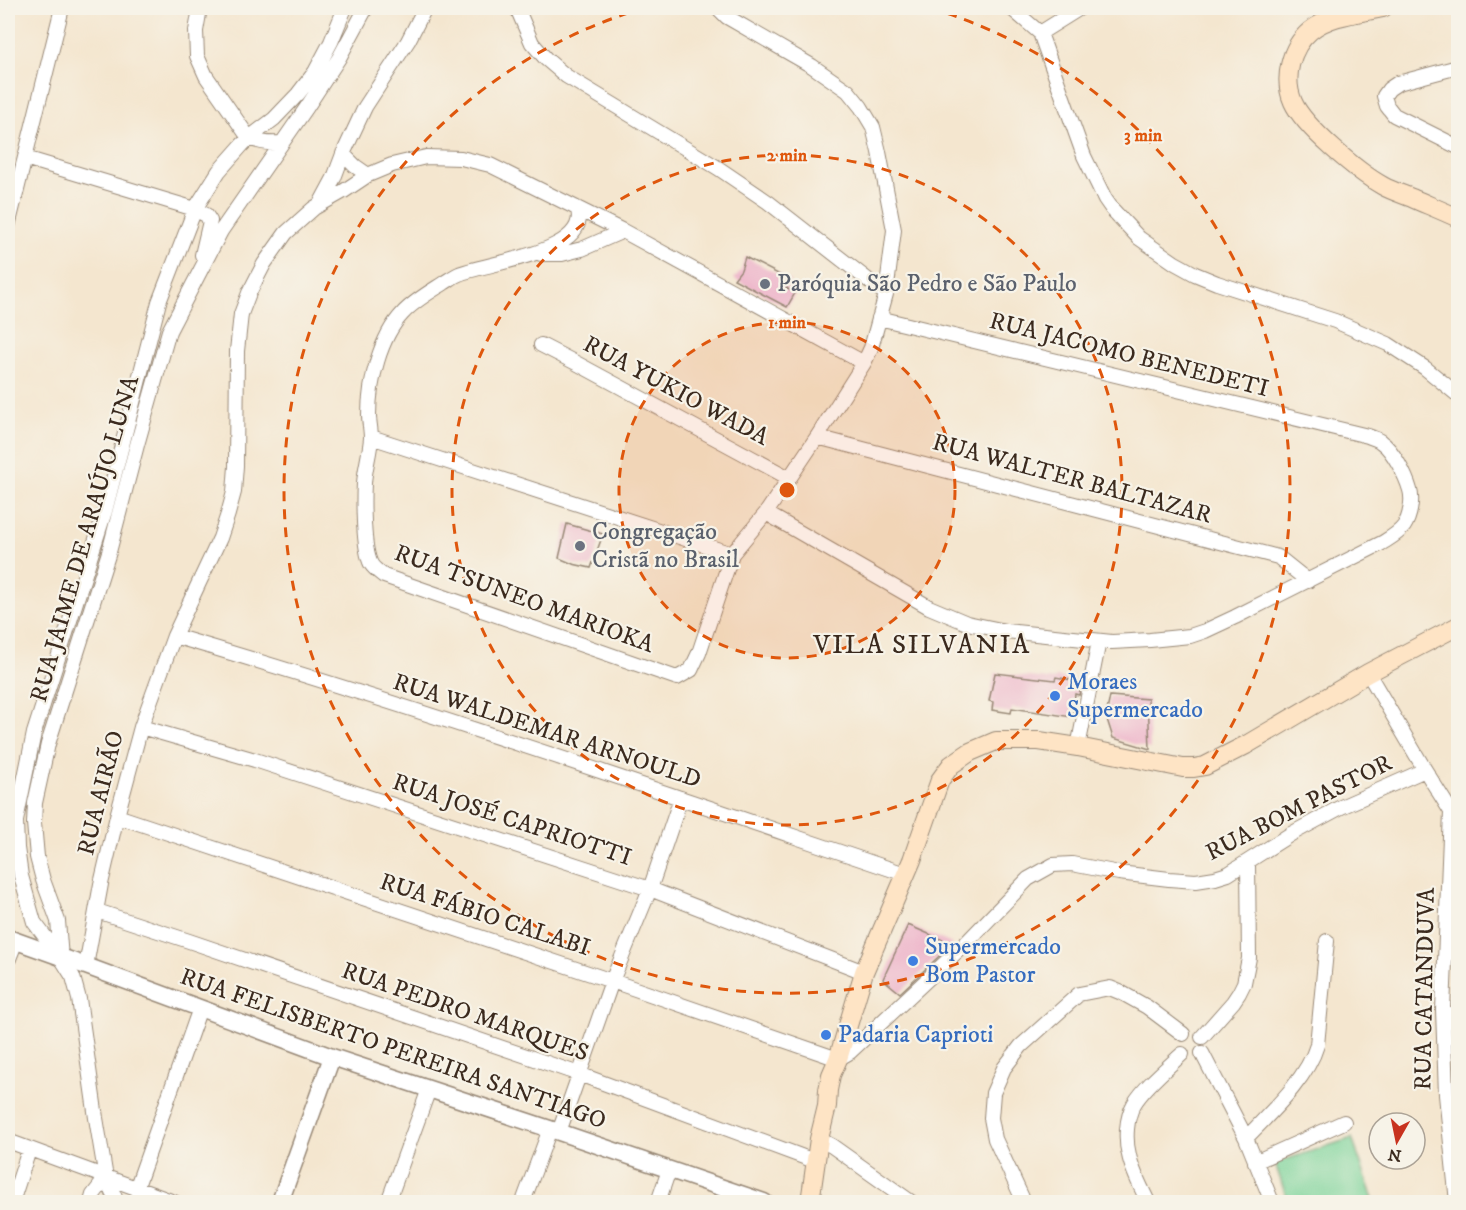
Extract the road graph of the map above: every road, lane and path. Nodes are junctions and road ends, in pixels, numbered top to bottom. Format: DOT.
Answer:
graph roads {
  1 [pos="62,8"];
  2 [pos="200,8"];
  3 [pos="345,8"];
  4 [pos="366,8"];
  5 [pos="424,8"];
  6 [pos="517,8"];
  7 [pos="718,8"];
  8 [pos="1011,8"];
  9 [pos="1080,8"];
  10 [pos="1383,8"];
  11 [pos="1040,33"];
  12 [pos="1458,67"];
  13 [pos="249,138"];
  14 [pos="282,143"];
  15 [pos="1458,147"];
  16 [pos="343,153"];
  17 [pos="25,158"];
  18 [pos="368,175"];
  19 [pos="320,204"];
  20 [pos="195,210"];
  21 [pos="578,210"];
  22 [pos="1458,218"];
  23 [pos="8,226"];
  24 [pos="623,231"];
  25 [pos="536,254"];
  26 [pos="195,280"];
  27 [pos="886,294"];
  28 [pos="879,318"];
  29 [pos="541,345"];
  30 [pos="864,363"];
  31 [pos="1458,395"];
  32 [pos="371,437"];
  33 [pos="817,437"];
  34 [pos="789,478"];
  35 [pos="765,513"];
  36 [pos="732,554"];
  37 [pos="1308,581"];
  38 [pos="1458,626"];
  39 [pos="174,636"];
  40 [pos="1099,641"];
  41 [pos="1368,673"];
  42 [pos="141,727"];
  43 [pos="1078,747"];
  44 [pos="1425,770"];
  45 [pos="681,798"];
  46 [pos="1451,812"];
  47 [pos="117,816"];
  48 [pos="1458,824"];
  49 [pos="1248,863"];
  50 [pos="905,874"];
  51 [pos="650,889"];
  52 [pos="97,911"];
  53 [pos="12,939"];
  54 [pos="1327,940"];
  55 [pos="61,958"];
  56 [pos="8,961"];
  57 [pos="86,966"];
  58 [pos="864,972"];
  59 [pos="612,981"];
  60 [pos="200,1008"];
  61 [pos="1443,1010"];
  62 [pos="1458,1020"];
  63 [pos="1183,1034"];
  64 [pos="1202,1036"];
  65 [pos="1202,1053"];
  66 [pos="1182,1054"];
  67 [pos="332,1057"];
  68 [pos="838,1059"];
  69 [pos="579,1074"];
  70 [pos="429,1089"];
  71 [pos="1344,1122"];
  72 [pos="555,1131"];
  73 [pos="1246,1138"];
  74 [pos="819,1139"];
  75 [pos="8,1141"];
  76 [pos="29,1150"];
  77 [pos="1455,1156"];
  78 [pos="1255,1161"];
  79 [pos="817,1162"];
  80 [pos="669,1170"];
  81 [pos="106,1178"];
  82 [pos="135,1189"];
  83 [pos="12,1203"];
  84 [pos="91,1203"];
  85 [pos="117,1203"];
  86 [pos="174,1203"];
  87 [pos="280,1203"];
  88 [pos="388,1203"];
  89 [pos="523,1203"];
  90 [pos="658,1203"];
  91 [pos="765,1203"];
  92 [pos="810,1203"];
  93 [pos="911,1203"];
  94 [pos="1024,1203"];
  95 [pos="1148,1203"];
  96 [pos="1272,1203"];
  97 [pos="1457,1203"];
  1 -- 17 [label="street"];
  2 -- 13 [label="street"];
  3 -- 13 [label="street, RUA JAIME DE ARAÚJO LUNA"];
  4 -- 14 [label="street, RUA JAIME DE ARAÚJO LUNA"];
  5 -- 16 [label="street"];
  6 -- 27 [label="street"];
  7 -- 27 [label="street"];
  8 -- 11 [label="street"];
  9 -- 11 [label="street"];
  10 -- 22 [label="main road"];
  11 -- 31 [label="street"];
  12 -- 15 [label="street"];
  13 -- 14 [label="street"];
  13 -- 20 [label="street, RUA JAIME DE ARAÚJO LUNA"];
  14 -- 26 [label="street, RUA JAIME DE ARAÚJO LUNA"];
  16 -- 18 [label="street"];
  16 -- 19 [label="street"];
  17 -- 20 [label="street"];
  17 -- 23 [label="street"];
  18 -- 19 [label="street"];
  18 -- 21 [label="street"];
  19 -- 39 [label="street, RUA AIRÃO"];
  20 -- 26 [label="street"];
  20 -- 55 [label="street, RUA JAIME DE ARAÚJO LUNA"];
  21 -- 24 [label="street"];
  21 -- 25 [label="street, RUA TSUNEO MARIOKA"];
  24 -- 25 [label="street, RUA TSUNEO MARIOKA"];
  24 -- 30 [label="street"];
  25 -- 32 [label="street, RUA TSUNEO MARIOKA"];
  26 -- 55 [label="street, RUA JAIME DE ARAÚJO LUNA"];
  27 -- 28 [label="street"];
  28 -- 30 [label="street"];
  28 -- 37 [label="street, RUA JACOMO BENEDETI"];
  29 -- 34 [label="street, RUA YUKIO WADA"];
  30 -- 33 [label="street"];
  32 -- 36 [label="street"];
  32 -- 36 [label="street, RUA TSUNEO MARIOKA"];
  33 -- 34 [label="street"];
  33 -- 37 [label="street, RUA WALTER BALTAZAR"];
  34 -- 35 [label="street"];
  35 -- 36 [label="street"];
  35 -- 40 [label="street"];
  37 -- 40 [label="street"];
  38 -- 41 [label="main road"];
  39 -- 42 [label="street, RUA AIRÃO"];
  39 -- 45 [label="street, RUA WALDEMAR ARNOULD"];
  40 -- 43 [label="street"];
  41 -- 43 [label="main road"];
  41 -- 44 [label="street"];
  42 -- 47 [label="street, RUA AIRÃO"];
  42 -- 51 [label="street, RUA JOSÉ CAPRIOTTI"];
  43 -- 50 [label="main road"];
  44 -- 46 [label="street"];
  44 -- 49 [label="street, RUA BOM PASTOR"];
  45 -- 50 [label="street, RUA WALDEMAR ARNOULD"];
  45 -- 51 [label="street"];
  46 -- 48 [label="street"];
  46 -- 61 [label="street, RUA CATANDUVA"];
  47 -- 52 [label="street, RUA AIRÃO"];
  47 -- 59 [label="street, RUA FÁBIO CALABI"];
  49 -- 64 [label="street"];
  49 -- 68 [label="street, RUA BOM PASTOR"];
  50 -- 58 [label="main road"];
  51 -- 58 [label="street, RUA JOSÉ CAPRIOTTI"];
  51 -- 59 [label="street"];
  52 -- 57 [label="street, RUA AIRÃO"];
  52 -- 69 [label="street, RUA PEDRO MARQUES"];
  53 -- 55 [label="street, RUA FELISBERTO PEREIRA SANTIAGO"];
  53 -- 56 [label="street"];
  54 -- 73 [label="street"];
  55 -- 57 [label="street, RUA FELISBERTO PEREIRA SANTIAGO"];
  55 -- 81 [label="street"];
  57 -- 60 [label="street, RUA FELISBERTO PEREIRA SANTIAGO"];
  58 -- 68 [label="main road"];
  59 -- 68 [label="street, RUA FÁBIO CALABI"];
  59 -- 69 [label="street"];
  60 -- 67 [label="street, RUA FELISBERTO PEREIRA SANTIAGO"];
  60 -- 82 [label="street"];
  61 -- 62 [label="street"];
  61 -- 77 [label="street, RUA CATANDUVA"];
  63 -- 64 [label="street"];
  63 -- 66 [label="street"];
  63 -- 94 [label="street"];
  64 -- 65 [label="street"];
  65 -- 66 [label="street"];
  65 -- 73 [label="street"];
  66 -- 95 [label="street"];
  67 -- 70 [label="street, RUA FELISBERTO PEREIRA SANTIAGO"];
  67 -- 87 [label="street"];
  68 -- 74 [label="main road"];
  69 -- 72 [label="street"];
  69 -- 79 [label="street, RUA PEDRO MARQUES"];
  70 -- 72 [label="street, RUA FELISBERTO PEREIRA SANTIAGO"];
  70 -- 88 [label="street"];
  71 -- 78 [label="street"];
  72 -- 80 [label="street, RUA FELISBERTO PEREIRA SANTIAGO"];
  72 -- 89 [label="street"];
  73 -- 78 [label="street"];
  74 -- 79 [label="main road"];
  74 -- 93 [label="street"];
  75 -- 76 [label="street"];
  76 -- 81 [label="street"];
  76 -- 83 [label="street"];
  77 -- 97 [label="street, RUA CATANDUVA"];
  78 -- 96 [label="street"];
  79 -- 92 [label="main road"];
  80 -- 90 [label="street"];
  80 -- 91 [label="street, RUA FELISBERTO PEREIRA SANTIAGO"];
  81 -- 82 [label="street"];
  81 -- 84 [label="street"];
  81 -- 85 [label="street"];
  82 -- 86 [label="street"];
}
